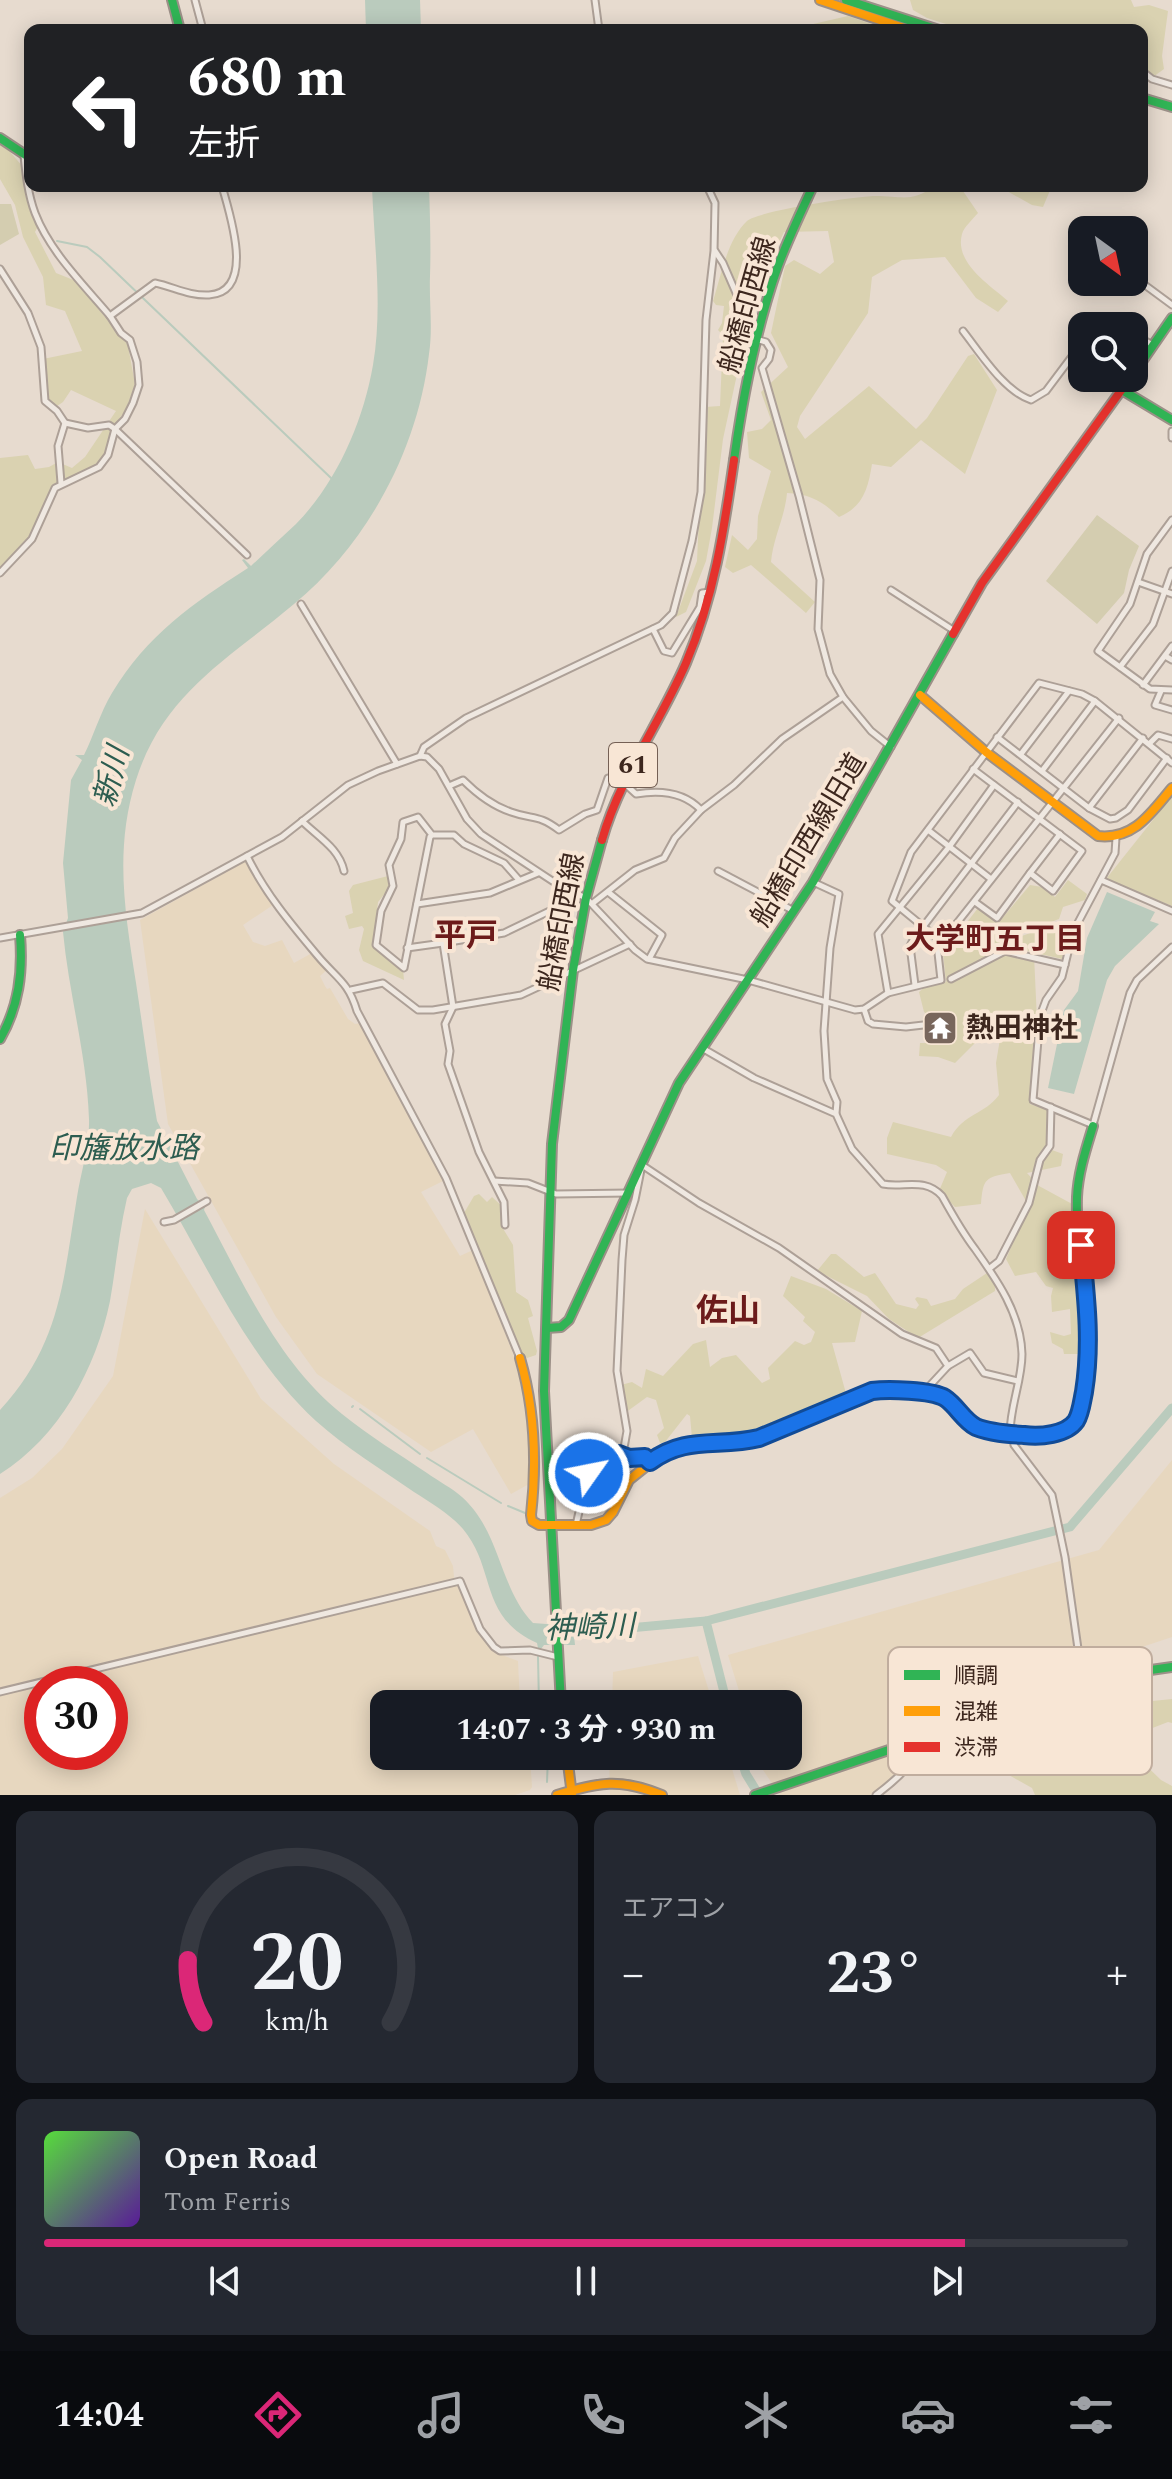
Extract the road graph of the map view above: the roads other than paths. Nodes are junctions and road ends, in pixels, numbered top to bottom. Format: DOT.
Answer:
graph roads {
  1 [pos="172,0"];
  2 [pos="195,0"];
  3 [pos="595,0"];
  4 [pos="820,0"];
  5 [pos="846,0"];
  6 [pos="178,24"];
  7 [pos="201,24"];
  8 [pos="598,24"];
  9 [pos="896,24"];
  10 [pos="900,24"];
  11 [pos="1148,76"];
  12 [pos="1172,85"];
  13 [pos="1148,100"];
  14 [pos="1148,106"];
  15 [pos="1172,107"];
  16 [pos="1172,114"];
  17 [pos="0,138"];
  18 [pos="24,155"];
  19 [pos="30,192"];
  20 [pos="224,192"];
  21 [pos="710,192"];
  22 [pos="810,192"];
  23 [pos="714,251"];
  24 [pos="0,269"];
  25 [pos="1148,287"];
  26 [pos="1172,305"];
  27 [pos="110,316"];
  28 [pos="1172,318"];
  29 [pos="963,331"];
  30 [pos="757,339"];
  31 [pos="1148,342"];
  32 [pos="1153,345"];
  33 [pos="1148,352"];
  34 [pos="1068,362"];
  35 [pos="1121,392"];
  36 [pos="1125,392"];
  37 [pos="1172,420"];
  38 [pos="65,423"];
  39 [pos="115,429"];
  40 [pos="1172,431"];
  41 [pos="1172,438"];
  42 [pos="60,484"];
  43 [pos="1172,520"];
  44 [pos="247,555"];
  45 [pos="1172,571"];
  46 [pos="0,573"];
  47 [pos="1138,582"];
  48 [pos="891,590"];
  49 [pos="1164,591"];
  50 [pos="711,592"];
  51 [pos="1172,594"];
  52 [pos="301,604"];
  53 [pos="653,629"];
  54 [pos="953,630"];
  55 [pos="1172,646"];
  56 [pos="1165,656"];
  57 [pos="1172,660"];
  58 [pos="1120,667"];
  59 [pos="1143,685"];
  60 [pos="1172,690"];
  61 [pos="1069,691"];
  62 [pos="1161,691"];
  63 [pos="920,695"];
  64 [pos="843,697"];
  65 [pos="1095,701"];
  66 [pos="1172,710"];
  67 [pos="1119,718"];
  68 [pos="997,737"];
  69 [pos="1143,738"];
  70 [pos="1172,739"];
  71 [pos="1150,743"];
  72 [pos="891,747"];
  73 [pos="986,752"];
  74 [pos="1021,754"];
  75 [pos="420,756"];
  76 [pos="1169,761"];
  77 [pos="397,764"];
  78 [pos="973,769"];
  79 [pos="1042,771"];
  80 [pos="624,783"];
  81 [pos="994,785"];
  82 [pos="449,786"];
  83 [pos="1063,788"];
  84 [pos="1172,788"];
  85 [pos="1018,802"];
  86 [pos="1051,802"];
  87 [pos="1089,808"];
  88 [pos="701,810"];
  89 [pos="1038,818"];
  90 [pos="302,821"];
  91 [pos="928,830"];
  92 [pos="1060,834"];
  93 [pos="432,835"];
  94 [pos="1116,838"];
  95 [pos="949,847"];
  96 [pos="247,856"];
  97 [pos="971,863"];
  98 [pos="344,871"];
  99 [pos="718,871"];
  100 [pos="539,872"];
  101 [pos="1030,873"];
  102 [pos="991,879"];
  103 [pos="519,880"];
  104 [pos="1101,880"];
  105 [pos="813,882"];
  106 [pos="565,889"];
  107 [pos="608,892"];
  108 [pos="590,900"];
  109 [pos="975,902"];
  110 [pos="417,904"];
  111 [pos="901,908"];
  112 [pos="794,911"];
  113 [pos="1172,911"];
  114 [pos="922,926"];
  115 [pos="20,935"];
  116 [pos="0,938"];
  117 [pos="942,942"];
  118 [pos="443,943"];
  119 [pos="630,944"];
  120 [pos="1172,947"];
  121 [pos="407,948"];
  122 [pos="649,959"];
  123 [pos="1065,965"];
  124 [pos="573,970"];
  125 [pos="951,979"];
  126 [pos="748,980"];
  127 [pos="915,985"];
  128 [pos="351,990"];
  129 [pos="888,993"];
  130 [pos="828,1004"];
  131 [pos="453,1007"];
  132 [pos="864,1009"];
  133 [pos="932,1024"];
  134 [pos="0,1039"];
  135 [pos="702,1048"];
  136 [pos="1051,1107"];
  137 [pos="836,1114"];
  138 [pos="1093,1126"];
  139 [pos="642,1165"];
  140 [pos="493,1181"];
  141 [pos="549,1193"];
  142 [pos="629,1193"];
  143 [pos="207,1201"];
  144 [pos="164,1222"];
  145 [pos="505,1225"];
  146 [pos="990,1268"];
  147 [pos="547,1328"];
  148 [pos="520,1358"];
  149 [pos="948,1366"];
  150 [pos="1018,1381"];
  151 [pos="922,1394"];
  152 [pos="1011,1434"];
  153 [pos="619,1454"];
  154 [pos="547,1456"];
  155 [pos="589,1462"];
  156 [pos="650,1462"];
  157 [pos="576,1525"];
  158 [pos="551,1526"];
  159 [pos="1078,1647"];
  160 [pos="558,1655"];
  161 [pos="1172,1667"];
  162 [pos="1152,1669"];
  163 [pos="560,1690"];
  164 [pos="0,1692"];
  165 [pos="888,1750"];
  166 [pos="569,1770"];
  167 [pos="898,1775"];
  168 [pos="572,1793"];
  169 [pos="760,1793"];
  170 [pos="557,1795"];
  171 [pos="662,1795"];
  172 [pos="876,1795"];
  1 -- 6 [label="main road"];
  2 -- 7 [label="street"];
  3 -- 8 [label="street"];
  4 -- 9 [label="main road"];
  5 -- 10 [label="main road"];
  11 -- 12 [label="street"];
  13 -- 15 [label="main road"];
  14 -- 16 [label="main road"];
  17 -- 18 [label="main road"];
  19 -- 27 [label="street"];
  20 -- 27 [label="street"];
  21 -- 23 [label="street"];
  22 -- 30 [label="main road, 船橋印西線 / 61"];
  23 -- 30 [label="street"];
  23 -- 53 [label="street"];
  24 -- 38 [label="street"];
  25 -- 26 [label="street"];
  27 -- 39 [label="street"];
  28 -- 32 [label="main road"];
  29 -- 34 [label="street"];
  30 -- 50 [label="main road, 船橋印西線 / 61"];
  30 -- 64 [label="street"];
  31 -- 32 [label="street"];
  32 -- 33 [label="main road"];
  35 -- 54 [label="main road, 船橋印西線旧道"];
  36 -- 37 [label="main road"];
  38 -- 39 [label="street"];
  38 -- 42 [label="street"];
  39 -- 42 [label="street"];
  39 -- 44 [label="street"];
  40 -- 41 [label="street"];
  42 -- 46 [label="street"];
  43 -- 47 [label="street"];
  45 -- 49 [label="street"];
  47 -- 49 [label="street"];
  47 -- 58 [label="street"];
  48 -- 54 [label="street"];
  49 -- 51 [label="street"];
  49 -- 58 [label="street"];
  50 -- 53 [label="street"];
  50 -- 80 [label="main road, 船橋印西線 / 61"];
  52 -- 77 [label="street"];
  53 -- 75 [label="street"];
  54 -- 63 [label="main road, 船橋印西線旧道"];
  55 -- 56 [label="street"];
  56 -- 57 [label="street"];
  56 -- 59 [label="street"];
  58 -- 59 [label="street"];
  59 -- 62 [label="street"];
  60 -- 62 [label="street"];
  61 -- 65 [label="street"];
  61 -- 68 [label="street"];
  61 -- 74 [label="street"];
  62 -- 66 [label="street"];
  63 -- 72 [label="main road, 船橋印西線旧道"];
  63 -- 73 [label="main road"];
  64 -- 72 [label="street"];
  64 -- 88 [label="street"];
  65 -- 67 [label="street"];
  65 -- 79 [label="street"];
  67 -- 69 [label="street"];
  67 -- 83 [label="street"];
  68 -- 73 [label="street"];
  68 -- 74 [label="street"];
  69 -- 71 [label="street"];
  69 -- 87 [label="street"];
  70 -- 71 [label="street"];
  71 -- 76 [label="street"];
  72 -- 105 [label="main road, 船橋印西線旧道"];
  73 -- 78 [label="street"];
  73 -- 86 [label="main road"];
  74 -- 79 [label="street"];
  75 -- 77 [label="street"];
  75 -- 82 [label="street"];
  76 -- 87 [label="street"];
  77 -- 90 [label="street"];
  78 -- 81 [label="street"];
  78 -- 91 [label="street"];
  79 -- 83 [label="street"];
  80 -- 82 [label="street"];
  80 -- 88 [label="street"];
  80 -- 108 [label="main road, 船橋印西線 / 61"];
  81 -- 85 [label="street"];
  81 -- 95 [label="street"];
  82 -- 100 [label="street"];
  83 -- 86 [label="street"];
  83 -- 87 [label="street"];
  84 -- 94 [label="main road"];
  85 -- 89 [label="street"];
  85 -- 97 [label="street"];
  86 -- 89 [label="street"];
  86 -- 94 [label="main road"];
  88 -- 107 [label="street"];
  89 -- 92 [label="street"];
  89 -- 102 [label="street"];
  90 -- 96 [label="street"];
  90 -- 98 [label="street"];
  91 -- 95 [label="street"];
  91 -- 111 [label="street"];
  92 -- 101 [label="street"];
  92 -- 101 [label="street"];
  93 -- 103 [label="street"];
  93 -- 110 [label="street"];
  93 -- 121 [label="street"];
  94 -- 104 [label="street"];
  95 -- 97 [label="street"];
  95 -- 111 [label="street"];
  96 -- 115 [label="street"];
  96 -- 128 [label="street"];
  97 -- 102 [label="street"];
  97 -- 114 [label="street"];
  99 -- 112 [label="street"];
  100 -- 103 [label="street"];
  100 -- 106 [label="street"];
  101 -- 109 [label="street"];
  102 -- 109 [label="street"];
  103 -- 110 [label="street"];
  104 -- 113 [label="street"];
  104 -- 123 [label="street"];
  105 -- 112 [label="main road, 船橋印西線旧道"];
  105 -- 130 [label="street"];
  106 -- 108 [label="street"];
  106 -- 118 [label="street"];
  107 -- 108 [label="street"];
  107 -- 122 [label="street"];
  108 -- 119 [label="street"];
  108 -- 124 [label="main road, 船橋印西線 / 61"];
  109 -- 117 [label="street"];
  110 -- 121 [label="street"];
  111 -- 114 [label="street"];
  111 -- 129 [label="street"];
  112 -- 126 [label="main road, 船橋印西線旧道"];
  114 -- 117 [label="street"];
  114 -- 127 [label="street"];
  115 -- 116 [label="street"];
  115 -- 134 [label="main road"];
  117 -- 127 [label="street"];
  118 -- 121 [label="street"];
  118 -- 131 [label="street"];
  119 -- 122 [label="street"];
  119 -- 124 [label="street"];
  120 -- 138 [label="street"];
  122 -- 126 [label="street"];
  123 -- 125 [label="street"];
  123 -- 136 [label="street"];
  124 -- 131 [label="street"];
  124 -- 141 [label="main road, 船橋印西線 / 61"];
  126 -- 130 [label="street"];
  126 -- 135 [label="main road, 船橋印西線旧道"];
  127 -- 129 [label="street"];
  128 -- 131 [label="street"];
  128 -- 148 [label="street"];
  129 -- 132 [label="street"];
  130 -- 132 [label="street"];
  130 -- 137 [label="street"];
  131 -- 140 [label="street"];
  132 -- 133 [label="street"];
  135 -- 137 [label="street"];
  135 -- 139 [label="main road, 船橋印西線旧道"];
  136 -- 138 [label="street"];
  136 -- 146 [label="street"];
  137 -- 146 [label="street"];
  138 -- 152 [label="main road"];
  139 -- 142 [label="main road, 船橋印西線旧道"];
  139 -- 149 [label="street"];
  139 -- 153 [label="street"];
  140 -- 141 [label="street"];
  140 -- 145 [label="street"];
  141 -- 142 [label="street"];
  141 -- 147 [label="main road, 船橋印西線 / 61"];
  142 -- 147 [label="main road, 船橋印西線旧道"];
  143 -- 144 [label="street"];
  146 -- 150 [label="street"];
  147 -- 154 [label="main road, 船橋印西線 / 61"];
  148 -- 158 [label="main road"];
  149 -- 150 [label="street"];
  149 -- 151 [label="street"];
  150 -- 152 [label="street"];
  151 -- 152 [label="main road"];
  151 -- 156 [label="main road"];
  152 -- 159 [label="street"];
  153 -- 155 [label="street"];
  153 -- 156 [label="street"];
  154 -- 155 [label="street"];
  154 -- 158 [label="main road, 船橋印西線 / 61"];
  155 -- 157 [label="street"];
  156 -- 157 [label="main road"];
  157 -- 158 [label="main road"];
  158 -- 160 [label="main road, 船橋印西線 / 61"];
  160 -- 163 [label="main road, 船橋印西線 / 61"];
  160 -- 164 [label="street"];
  161 -- 162 [label="main road"];
  165 -- 169 [label="main road"];
  166 -- 168 [label="main road"];
  167 -- 172 [label="street"];
  168 -- 170 [label="main road"];
  168 -- 171 [label="main road"];
}
